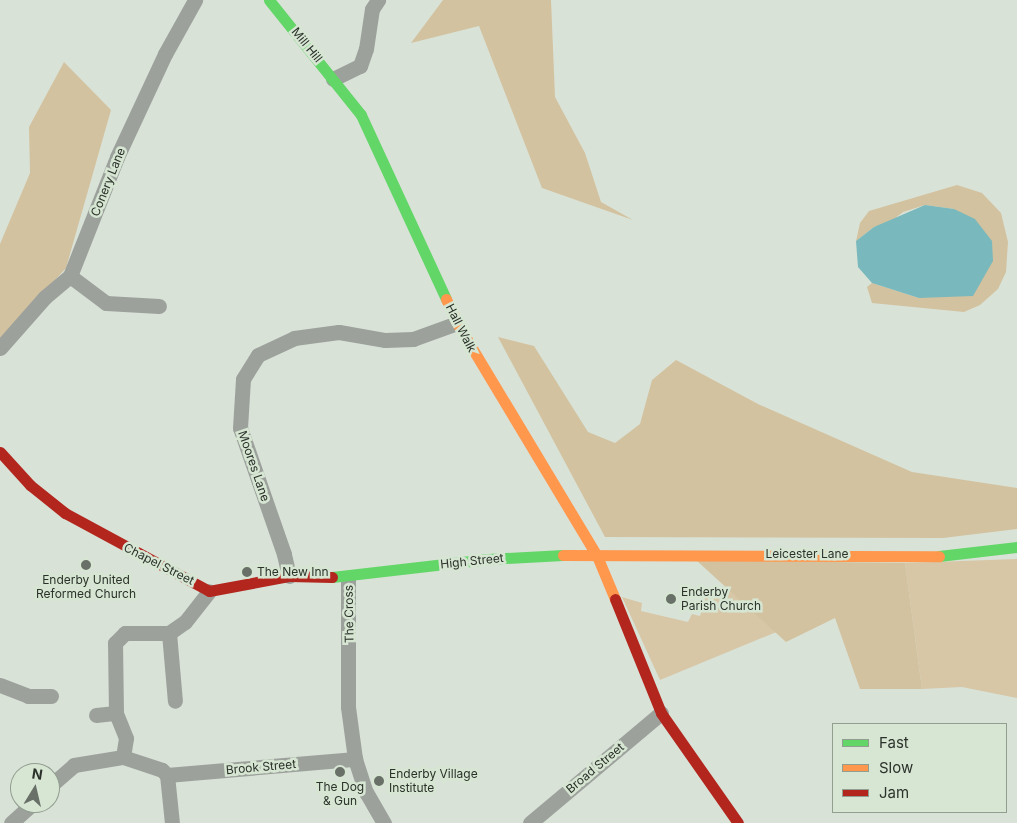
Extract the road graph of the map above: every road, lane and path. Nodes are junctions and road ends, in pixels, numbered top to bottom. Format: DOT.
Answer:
graph roads {
  1 [pos="195,0"];
  2 [pos="269,0"];
  3 [pos="378,0"];
  4 [pos="334,79"];
  5 [pos="343,91"];
  6 [pos="70,276"];
  7 [pos="159,306"];
  8 [pos="457,323"];
  9 [pos="0,348"];
  10 [pos="0,452"];
  11 [pos="1017,547"];
  12 [pos="597,556"];
  13 [pos="289,576"];
  14 [pos="348,578"];
  15 [pos="210,590"];
  16 [pos="169,632"];
  17 [pos="0,685"];
  18 [pos="51,696"];
  19 [pos="174,701"];
  20 [pos="661,713"];
  21 [pos="116,714"];
  22 [pos="96,716"];
  23 [pos="123,757"];
  24 [pos="355,759"];
  25 [pos="60,777"];
  26 [pos="168,780"];
  27 [pos="22,813"];
  28 [pos="11,823"];
  29 [pos="172,823"];
  30 [pos="384,823"];
  31 [pos="530,823"];
  32 [pos="738,823"];
  1 -- 6 [label="street, Conery Lane"];
  2 -- 4 [label="street, Mill Hill"];
  3 -- 4 [label="street"];
  4 -- 5 [label="street, Mill Hill"];
  5 -- 8 [label="street, Hall Walk"];
  6 -- 7 [label="street"];
  6 -- 9 [label="street, Conery Lane"];
  8 -- 12 [label="street, Hall Walk"];
  8 -- 13 [label="street, Moores Lane"];
  10 -- 15 [label="street, Chapel Street"];
  11 -- 12 [label="street, Leicester Lane"];
  12 -- 14 [label="street, High Street"];
  12 -- 20 [label="street, Hall Walk"];
  13 -- 14 [label="street, Chapel Street"];
  13 -- 15 [label="street, Chapel Street"];
  14 -- 24 [label="street, The Cross"];
  15 -- 16 [label="street"];
  16 -- 19 [label="street"];
  16 -- 21 [label="street"];
  17 -- 18 [label="street"];
  20 -- 31 [label="street, Broad Street"];
  20 -- 32 [label="street, Hall Walk"];
  21 -- 22 [label="street"];
  21 -- 23 [label="street"];
  23 -- 25 [label="street"];
  23 -- 26 [label="street"];
  24 -- 26 [label="street, Brook Street"];
  24 -- 30 [label="street, The Cross"];
  26 -- 29 [label="street"];
  27 -- 28 [label="street"];
}
